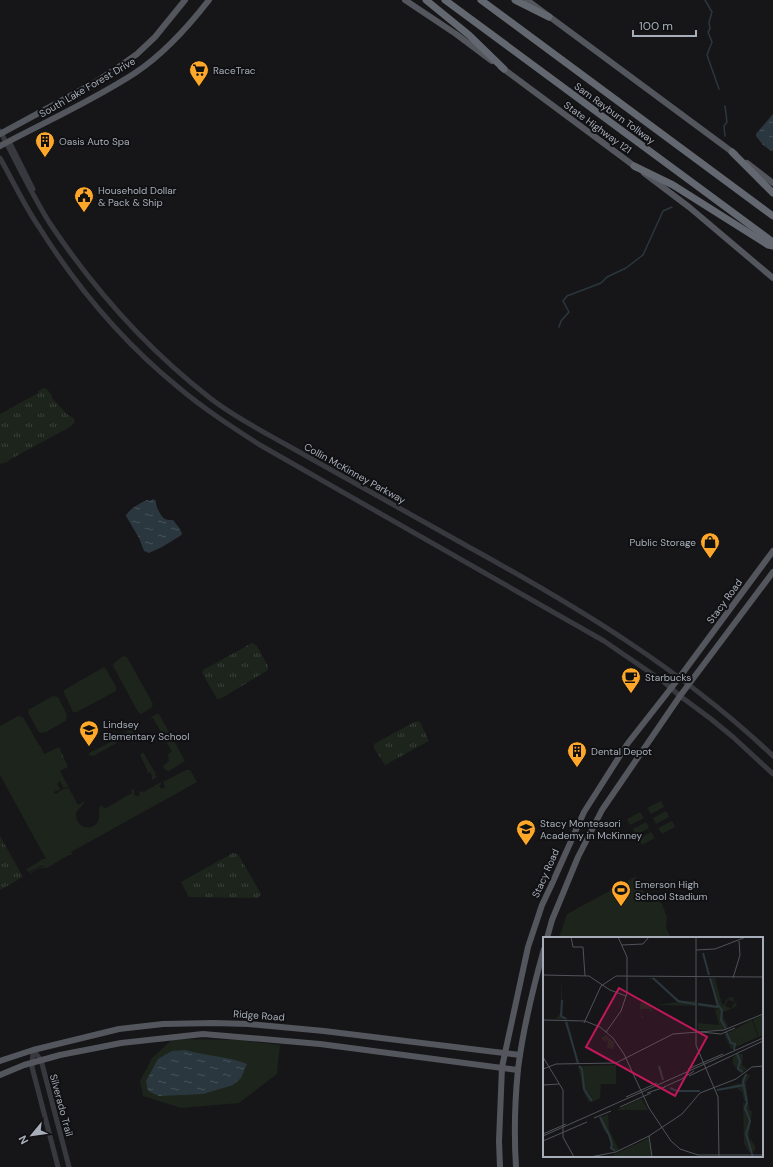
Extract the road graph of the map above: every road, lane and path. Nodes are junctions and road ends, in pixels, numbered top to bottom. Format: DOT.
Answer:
graph roads {
  1 [pos="185,0"];
  2 [pos="209,0"];
  3 [pos="405,0"];
  4 [pos="426,0"];
  5 [pos="445,0"];
  6 [pos="481,0"];
  7 [pos="515,0"];
  8 [pos="527,0"];
  9 [pos="549,17"];
  10 [pos="504,69"];
  11 [pos="0,133"];
  12 [pos="5,143"];
  13 [pos="732,152"];
  14 [pos="0,158"];
  15 [pos="634,166"];
  16 [pos="773,183"];
  17 [pos="773,193"];
  18 [pos="773,216"];
  19 [pos="773,242"];
  20 [pos="773,246"];
  21 [pos="773,278"];
  22 [pos="773,551"];
  23 [pos="764,564"];
  24 [pos="773,572"];
  25 [pos="679,678"];
  26 [pos="689,685"];
  27 [pos="671,688"];
  28 [pos="680,696"];
  29 [pos="773,756"];
  30 [pos="773,774"];
  31 [pos="538,916"];
  32 [pos="552,920"];
  33 [pos="547,937"];
  34 [pos="543,953"];
  35 [pos="204,1023"];
  36 [pos="287,1027"];
  37 [pos="203,1034"];
  38 [pos="286,1040"];
  39 [pos="32,1050"];
  40 [pos="505,1054"];
  41 [pos="520,1055"];
  42 [pos="41,1060"];
  43 [pos="0,1061"];
  44 [pos="32,1063"];
  45 [pos="502,1067"];
  46 [pos="518,1070"];
  47 [pos="0,1075"];
  48 [pos="68,1165"];
  49 [pos="58,1166"];
  50 [pos="500,1167"];
  51 [pos="516,1167"];
  1 -- 11 [label="main road, South Lake Forest Drive"];
  2 -- 12 [label="main road, South Lake Forest Drive"];
  3 -- 10 [label="main road, State Highway 121"];
  4 -- 10 [label="highway"];
  5 -- 19 [label="highway, Sam Rayburn Tollway"];
  6 -- 18 [label="highway, Sam Rayburn Tollway"];
  7 -- 9 [label="highway"];
  8 -- 9 [label="main road"];
  9 -- 13 [label="main road"];
  10 -- 15 [label="main road, State Highway 121"];
  11 -- 12 [label="street, Collin McKinney Parkway"];
  12 -- 25 [label="street, Collin McKinney Parkway"];
  13 -- 16 [label="main road"];
  13 -- 17 [label="highway"];
  14 -- 27 [label="street"];
  15 -- 20 [label="highway"];
  15 -- 21 [label="main road, State Highway 121"];
  22 -- 23 [label="main road, Stacy Road"];
  23 -- 24 [label="main road"];
  23 -- 25 [label="main road, Stacy Road"];
  24 -- 26 [label="main road"];
  25 -- 26 [label="street, Collin McKinney Parkway"];
  25 -- 27 [label="main road, Stacy Road"];
  26 -- 28 [label="main road"];
  26 -- 29 [label="street, Collin McKinney Parkway"];
  27 -- 28 [label="street"];
  27 -- 31 [label="main road, Stacy Road"];
  28 -- 30 [label="street"];
  28 -- 32 [label="main road"];
  31 -- 32 [label="main road"];
  31 -- 40 [label="main road, Stacy Road"];
  32 -- 33 [label="main road"];
  34 -- 41 [label="main road"];
  35 -- 36 [label="main road, Ridge Road"];
  35 -- 37 [label="main road"];
  35 -- 39 [label="main road, Ridge Road"];
  36 -- 38 [label="main road"];
  36 -- 40 [label="main road, Ridge Road"];
  37 -- 38 [label="main road"];
  37 -- 42 [label="main road"];
  38 -- 45 [label="main road"];
  39 -- 42 [label="street, Silverado Trail"];
  39 -- 43 [label="main road, Ridge Road"];
  39 -- 44 [label="street"];
  40 -- 41 [label="main road, Ridge Road"];
  40 -- 45 [label="main road, Stacy Road"];
  41 -- 46 [label="main road"];
  42 -- 44 [label="main road"];
  42 -- 48 [label="street, Silverado Trail"];
  44 -- 47 [label="main road"];
  44 -- 49 [label="street"];
  45 -- 46 [label="main road"];
  45 -- 50 [label="main road, Stacy Road"];
  46 -- 51 [label="main road"];
  48 -- 49 [label="street"];
}
